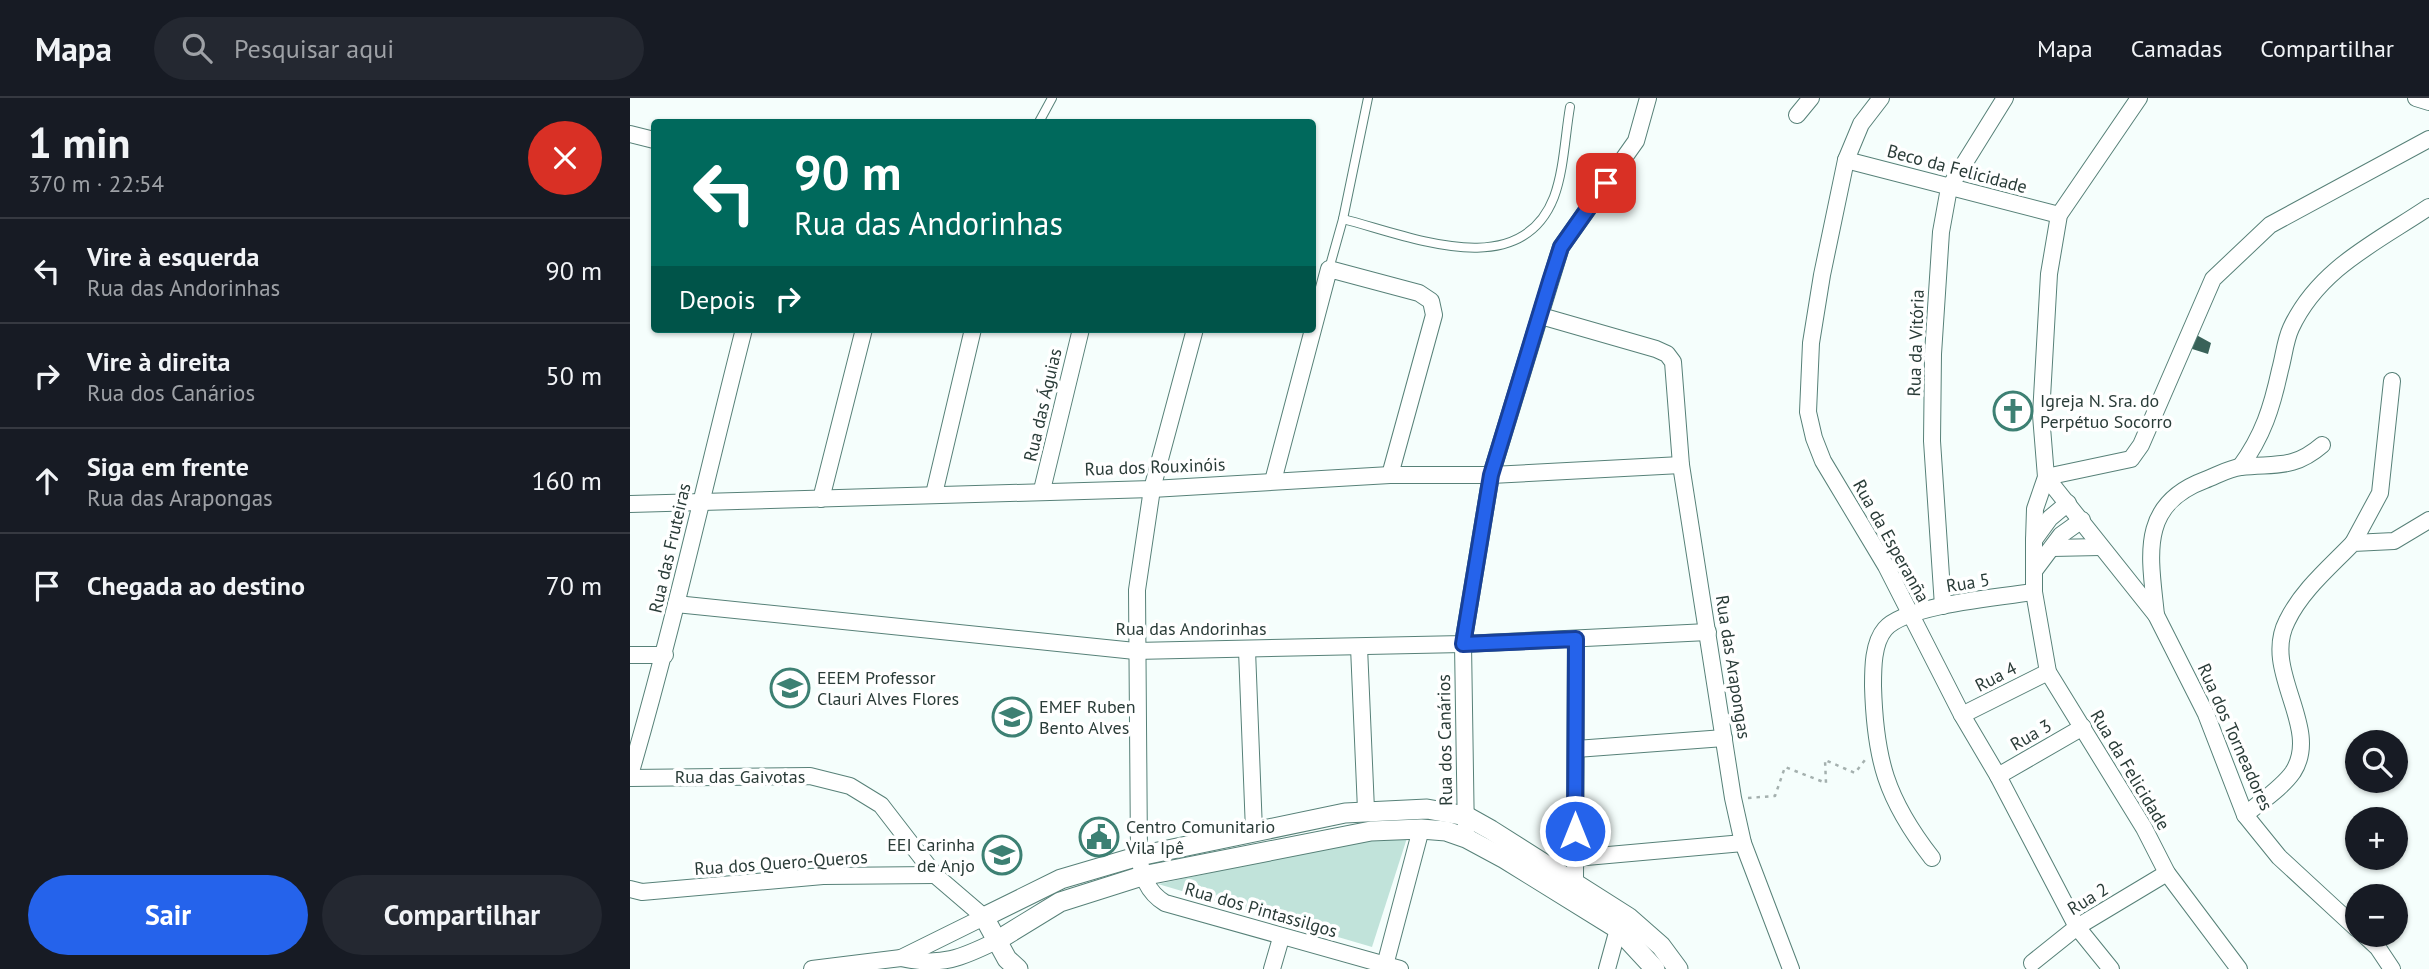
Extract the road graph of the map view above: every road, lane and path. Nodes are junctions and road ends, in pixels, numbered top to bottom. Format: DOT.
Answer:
graph roads {
  1 [pos="1052,98"];
  2 [pos="1368,98"];
  3 [pos="1648,98"];
  4 [pos="1811,98"];
  5 [pos="1881,98"];
  6 [pos="2005,98"];
  7 [pos="2139,98"];
  8 [pos="2416,98"];
  9 [pos="2429,102"];
  10 [pos="1570,107"];
  11 [pos="1797,115"];
  12 [pos="1041,119"];
  13 [pos="630,134"];
  14 [pos="2429,139"];
  15 [pos="651,140"];
  16 [pos="1846,160"];
  17 [pos="1949,188"];
  18 [pos="2429,207"];
  19 [pos="2059,215"];
  20 [pos="1343,219"];
  21 [pos="1329,269"];
  22 [pos="1541,316"];
  23 [pos="1316,318"];
  24 [pos="743,333"];
  25 [pos="863,333"];
  26 [pos="972,333"];
  27 [pos="1080,333"];
  28 [pos="1194,333"];
  29 [pos="1312,333"];
  30 [pos="2392,382"];
  31 [pos="2322,445"];
  32 [pos="1681,465"];
  33 [pos="2240,467"];
  34 [pos="1390,475"];
  35 [pos="1491,475"];
  36 [pos="2046,477"];
  37 [pos="1273,481"];
  38 [pos="1042,489"];
  39 [pos="1152,489"];
  40 [pos="933,495"];
  41 [pos="821,499"];
  42 [pos="699,502"];
  43 [pos="630,503"];
  44 [pos="2068,503"];
  45 [pos="2082,520"];
  46 [pos="2429,520"];
  47 [pos="2034,540"];
  48 [pos="2353,543"];
  49 [pos="2099,547"];
  50 [pos="2052,548"];
  51 [pos="2034,571"];
  52 [pos="2034,592"];
  53 [pos="676,604"];
  54 [pos="1943,606"];
  55 [pos="1910,614"];
  56 [pos="2156,615"];
  57 [pos="1708,632"];
  58 [pos="1576,639"];
  59 [pos="1463,644"];
  60 [pos="1359,647"];
  61 [pos="1247,650"];
  62 [pos="1135,651"];
  63 [pos="630,655"];
  64 [pos="666,655"];
  65 [pos="2048,672"];
  66 [pos="1962,715"];
  67 [pos="2083,727"];
  68 [pos="1724,738"];
  69 [pos="1876,746"];
  70 [pos="1576,749"];
  71 [pos="1998,776"];
  72 [pos="630,777"];
  73 [pos="1733,799"];
  74 [pos="1366,810"];
  75 [pos="1466,816"];
  76 [pos="2245,816"];
  77 [pos="1421,829"];
  78 [pos="1254,831"];
  79 [pos="1466,838"];
  80 [pos="1743,843"];
  81 [pos="1575,858"];
  82 [pos="1931,858"];
  83 [pos="1140,866"];
  84 [pos="2167,873"];
  85 [pos="935,875"];
  86 [pos="1575,884"];
  87 [pos="630,888"];
  88 [pos="984,917"];
  89 [pos="2345,918"];
  90 [pos="2077,927"];
  91 [pos="1618,929"];
  92 [pos="1281,938"];
  93 [pos="998,940"];
  94 [pos="2377,947"];
  95 [pos="901,958"];
  96 [pos="2032,962"];
  97 [pos="1390,968"];
  98 [pos="812,969"];
  99 [pos="1018,969"];
  100 [pos="1272,969"];
  101 [pos="1607,969"];
  102 [pos="1655,969"];
  103 [pos="1678,969"];
  104 [pos="1791,969"];
  105 [pos="2111,969"];
  106 [pos="2239,969"];
  107 [pos="2392,969"];
  1 -- 12 [label="lane"];
  2 -- 20 [label="lane"];
  3 -- 22 [label="street"];
  4 -- 11 [label="street"];
  5 -- 16 [label="street, Rua da Esperanña"];
  6 -- 17 [label="street, Rua da Vitória"];
  7 -- 19 [label="street"];
  8 -- 9 [label="street"];
  10 -- 20 [label="lane"];
  13 -- 15 [label="street"];
  14 -- 36 [label="street"];
  16 -- 17 [label="street, Beco da Felicidade"];
  16 -- 55 [label="street, Rua da Esperanña"];
  17 -- 19 [label="street, Beco da Felicidade"];
  17 -- 54 [label="street, Rua da Vitória"];
  18 -- 33 [label="street"];
  19 -- 36 [label="street"];
  20 -- 21 [label="lane"];
  21 -- 23 [label="street"];
  21 -- 34 [label="street"];
  22 -- 32 [label="street, Rua das Arapongas"];
  22 -- 35 [label="street, Rua dos Canários"];
  24 -- 42 [label="street, Rua das Fruteiras"];
  25 -- 41 [label="street"];
  26 -- 40 [label="street"];
  27 -- 38 [label="street, Rua das Águias"];
  28 -- 39 [label="street"];
  29 -- 37 [label="street"];
  30 -- 48 [label="street"];
  31 -- 33 [label="street"];
  32 -- 35 [label="street, Rua dos Rouxinóis"];
  32 -- 57 [label="street, Rua das Arapongas"];
  33 -- 56 [label="street"];
  34 -- 35 [label="street, Rua dos Rouxinóis"];
  34 -- 37 [label="street, Rua dos Rouxinóis"];
  35 -- 59 [label="street, Rua dos Canários"];
  36 -- 44 [label="street, Rua dos Torneadores"];
  36 -- 47 [label="street, Rua da Felicidade"];
  37 -- 39 [label="street, Rua dos Rouxinóis"];
  38 -- 39 [label="street, Rua dos Rouxinóis"];
  38 -- 40 [label="street, Rua dos Rouxinóis"];
  39 -- 62 [label="street"];
  40 -- 41 [label="street, Rua dos Rouxinóis"];
  41 -- 42 [label="street, Rua dos Rouxinóis"];
  42 -- 43 [label="street, Rua dos Rouxinóis"];
  42 -- 53 [label="street, Rua das Fruteiras"];
  44 -- 45 [label="street, Rua dos Torneadores"];
  44 -- 47 [label="street"];
  45 -- 49 [label="street, Rua dos Torneadores"];
  45 -- 50 [label="street"];
  46 -- 48 [label="street"];
  47 -- 51 [label="street, Rua da Felicidade"];
  48 -- 76 [label="street"];
  49 -- 50 [label="street"];
  49 -- 56 [label="street, Rua dos Torneadores"];
  50 -- 51 [label="street"];
  51 -- 52 [label="street, Rua da Felicidade"];
  52 -- 54 [label="street, Rua 5"];
  52 -- 65 [label="street, Rua da Felicidade"];
  53 -- 62 [label="street, Rua das Andorinhas"];
  53 -- 64 [label="street, Rua das Fruteiras"];
  54 -- 55 [label="street, Rua 5"];
  55 -- 66 [label="street, Rua da Esperanña"];
  55 -- 69 [label="street"];
  56 -- 76 [label="street, Rua dos Torneadores"];
  57 -- 58 [label="street, Rua das Andorinhas"];
  57 -- 68 [label="street, Rua das Arapongas"];
  58 -- 59 [label="street, Rua das Andorinhas"];
  58 -- 70 [label="street"];
  59 -- 60 [label="street, Rua das Andorinhas"];
  59 -- 75 [label="street, Rua dos Canários"];
  60 -- 61 [label="street, Rua das Andorinhas"];
  60 -- 74 [label="street"];
  61 -- 62 [label="street, Rua das Andorinhas"];
  61 -- 78 [label="street"];
  62 -- 83 [label="street"];
  63 -- 64 [label="street"];
  64 -- 72 [label="street, Rua das Fruteiras"];
  65 -- 66 [label="street, Rua 4"];
  65 -- 67 [label="street, Rua da Felicidade"];
  66 -- 71 [label="street, Rua da Esperanña"];
  67 -- 71 [label="street, Rua 3"];
  67 -- 84 [label="street, Rua da Felicidade"];
  68 -- 70 [label="street"];
  68 -- 73 [label="street, Rua das Arapongas"];
  69 -- 73 [label="path"];
  69 -- 82 [label="street"];
  70 -- 81 [label="street"];
  71 -- 90 [label="street, Rua da Esperanña"];
  72 -- 85 [label="street, Rua das Gaivotas"];
  73 -- 80 [label="street, Rua das Arapongas"];
  74 -- 75 [label="street"];
  74 -- 78 [label="street"];
  75 -- 79 [label="street, Rua dos Canários"];
  75 -- 86 [label="street"];
  76 -- 89 [label="street, Rua dos Torneadores"];
  77 -- 79 [label="street"];
  77 -- 83 [label="street"];
  77 -- 97 [label="street"];
  78 -- 83 [label="street"];
  79 -- 91 [label="street"];
  80 -- 81 [label="street"];
  80 -- 104 [label="street, Rua das Arapongas"];
  81 -- 86 [label="street"];
  83 -- 88 [label="street"];
  83 -- 92 [label="street, Rua dos Pintassilgos"];
  83 -- 93 [label="street"];
  84 -- 90 [label="street, Rua 2"];
  84 -- 106 [label="street, Rua da Felicidade"];
  85 -- 87 [label="street, Rua dos Quero-Queros"];
  85 -- 88 [label="street, Rua das Gaivotas"];
  86 -- 103 [label="street"];
  88 -- 93 [label="street, Rua das Gaivotas"];
  88 -- 95 [label="street"];
  90 -- 96 [label="street, Rua 2"];
  90 -- 105 [label="street, Rua da Esperanña"];
  91 -- 101 [label="street"];
  91 -- 102 [label="street"];
  92 -- 97 [label="street, Rua dos Pintassilgos"];
  92 -- 100 [label="street"];
  93 -- 95 [label="street"];
  93 -- 99 [label="street, Rua das Gaivotas"];
  94 -- 107 [label="street"];
  95 -- 98 [label="street"];
}
